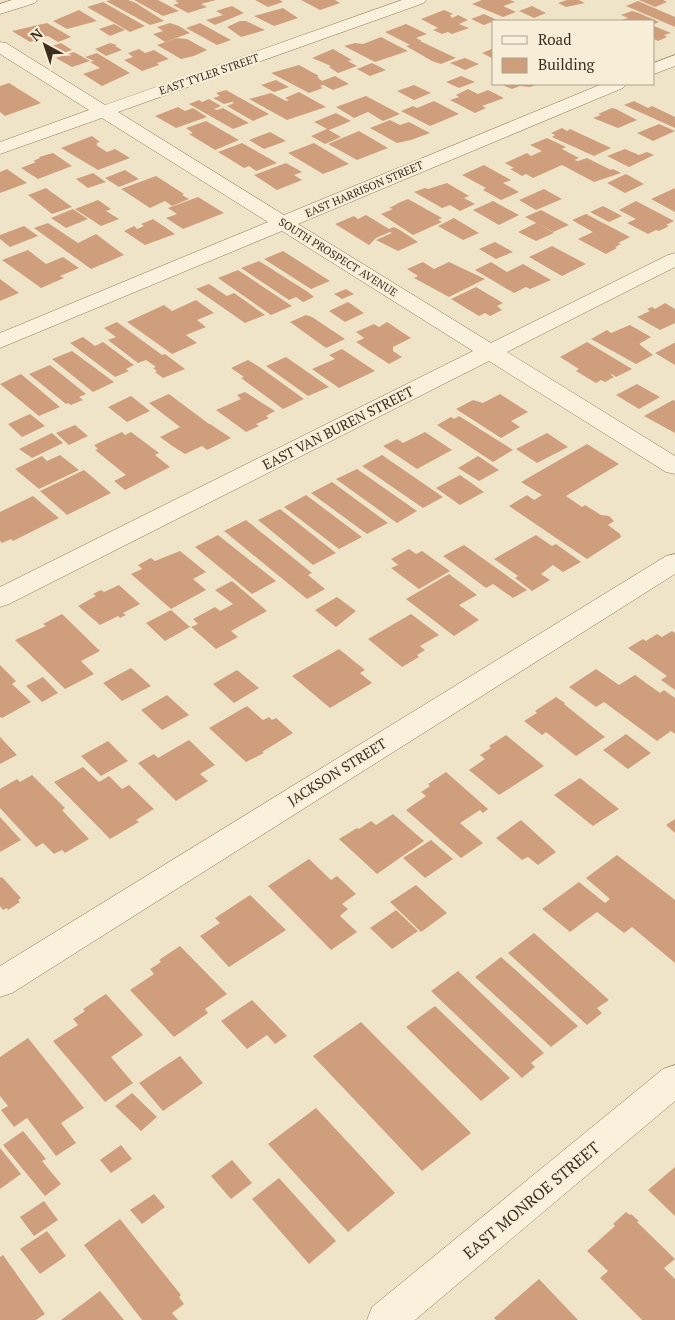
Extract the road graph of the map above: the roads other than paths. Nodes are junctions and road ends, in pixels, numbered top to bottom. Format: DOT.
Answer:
graph roads {
  1 [pos="29,0"];
  2 [pos="418,0"];
  3 [pos="0,9"];
  4 [pos="0,47"];
  5 [pos="675,60"];
  6 [pos="655,69"];
  7 [pos="616,85"];
  8 [pos="104,111"];
  9 [pos="0,148"];
  10 [pos="284,223"];
  11 [pos="675,259"];
  12 [pos="0,341"];
  13 [pos="490,352"];
  14 [pos="675,467"];
  15 [pos="675,562"];
  16 [pos="0,598"];
  17 [pos="0,983"];
  18 [pos="675,1080"];
  19 [pos="386,1320"];
  1 -- 3 [label="street"];
  2 -- 8 [label="street, EAST TYLER STREET"];
  4 -- 8 [label="street, SOUTH PROSPECT AVENUE"];
  5 -- 6 [label="street"];
  7 -- 10 [label="street, EAST HARRISON STREET"];
  8 -- 9 [label="street, EAST TYLER STREET"];
  8 -- 10 [label="street, SOUTH PROSPECT AVENUE"];
  10 -- 12 [label="street, EAST HARRISON STREET"];
  10 -- 13 [label="street, SOUTH PROSPECT AVENUE"];
  11 -- 13 [label="street, EAST VAN BUREN STREET"];
  13 -- 14 [label="street, SOUTH PROSPECT AVENUE"];
  13 -- 16 [label="street, EAST VAN BUREN STREET"];
  15 -- 17 [label="street, JACKSON STREET"];
  18 -- 19 [label="street, EAST MONROE STREET"];
}
